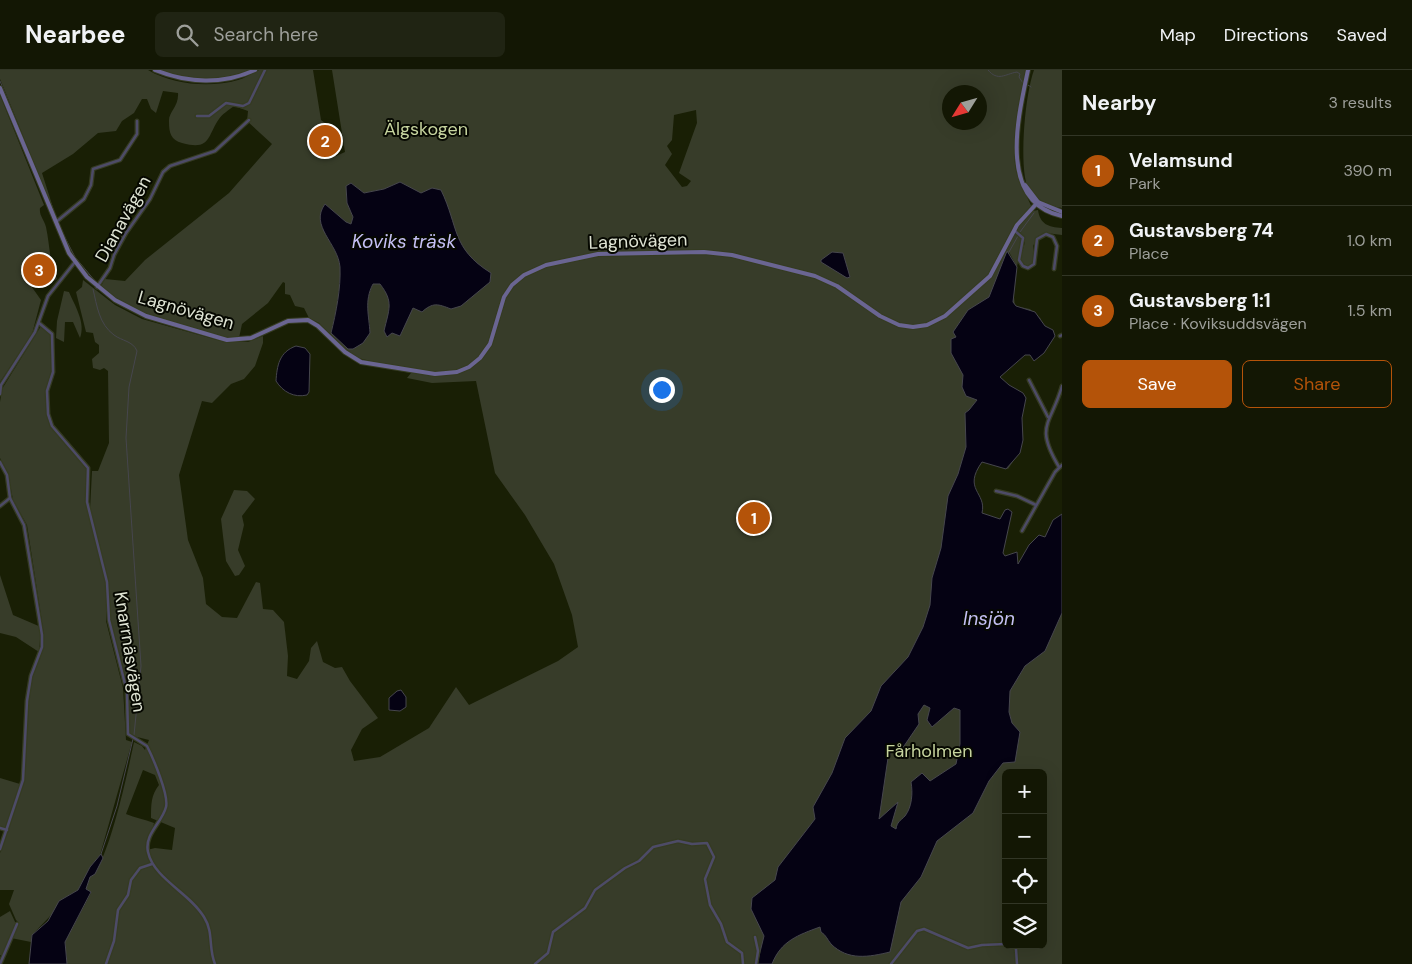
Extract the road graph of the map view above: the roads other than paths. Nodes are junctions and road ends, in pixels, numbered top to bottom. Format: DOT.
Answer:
graph roads {
  1 [pos="155,70"];
  2 [pos="255,70"];
  3 [pos="264,70"];
  4 [pos="1028,70"];
  5 [pos="0,88"];
  6 [pos="197,116"];
  7 [pos="248,120"];
  8 [pos="137,121"];
  9 [pos="1037,203"];
  10 [pos="1062,214"];
  11 [pos="55,223"];
  12 [pos="1018,233"];
  13 [pos="75,262"];
  14 [pos="1054,269"];
  15 [pos="97,287"];
  16 [pos="39,323"];
  17 [pos="1030,380"];
  18 [pos="1,385"];
  19 [pos="1062,386"];
  20 [pos="0,394"];
  21 [pos="1058,401"];
  22 [pos="1062,404"];
  23 [pos="1048,417"];
  24 [pos="0,462"];
  25 [pos="1060,466"];
  26 [pos="996,491"];
  27 [pos="10,498"];
  28 [pos="1036,505"];
  29 [pos="0,506"];
  30 [pos="1022,531"];
  31 [pos="0,828"];
  32 [pos="6,830"];
  33 [pos="0,848"];
  34 [pos="152,864"];
  35 [pos="17,924"];
  36 [pos="755,937"];
  37 [pos="1002,944"];
  38 [pos="1016,949"];
  39 [pos="0,964"];
  40 [pos="106,964"];
  41 [pos="215,964"];
  42 [pos="535,964"];
  43 [pos="743,964"];
  44 [pos="756,964"];
  45 [pos="891,964"];
  46 [pos="1017,964"];
  1 -- 2 [label="street"];
  3 -- 6 [label="street"];
  4 -- 9 [label="street"];
  5 -- 11 [label="street, Lagnövägen"];
  7 -- 15 [label="street, Dianavägen"];
  8 -- 11 [label="street"];
  9 -- 10 [label="street"];
  9 -- 12 [label="street, Lagnövägen"];
  11 -- 13 [label="street, Lagnövägen"];
  12 -- 14 [label="street"];
  12 -- 15 [label="street, Lagnövägen"];
  13 -- 15 [label="street, Lagnövägen"];
  13 -- 16 [label="street"];
  16 -- 18 [label="street"];
  16 -- 34 [label="street, Knarrnäsvägen"];
  17 -- 23 [label="street"];
  18 -- 20 [label="street"];
  19 -- 21 [label="street"];
  21 -- 22 [label="street"];
  21 -- 23 [label="street"];
  23 -- 25 [label="street"];
  24 -- 27 [label="street"];
  25 -- 28 [label="street"];
  26 -- 28 [label="street"];
  27 -- 29 [label="street"];
  27 -- 32 [label="street"];
  28 -- 30 [label="street"];
  31 -- 32 [label="street"];
  32 -- 33 [label="street"];
  34 -- 40 [label="street"];
  34 -- 41 [label="street"];
  35 -- 39 [label="street"];
  36 -- 44 [label="street"];
  37 -- 45 [label="street"];
  38 -- 46 [label="street"];
  42 -- 43 [label="street"];
}
